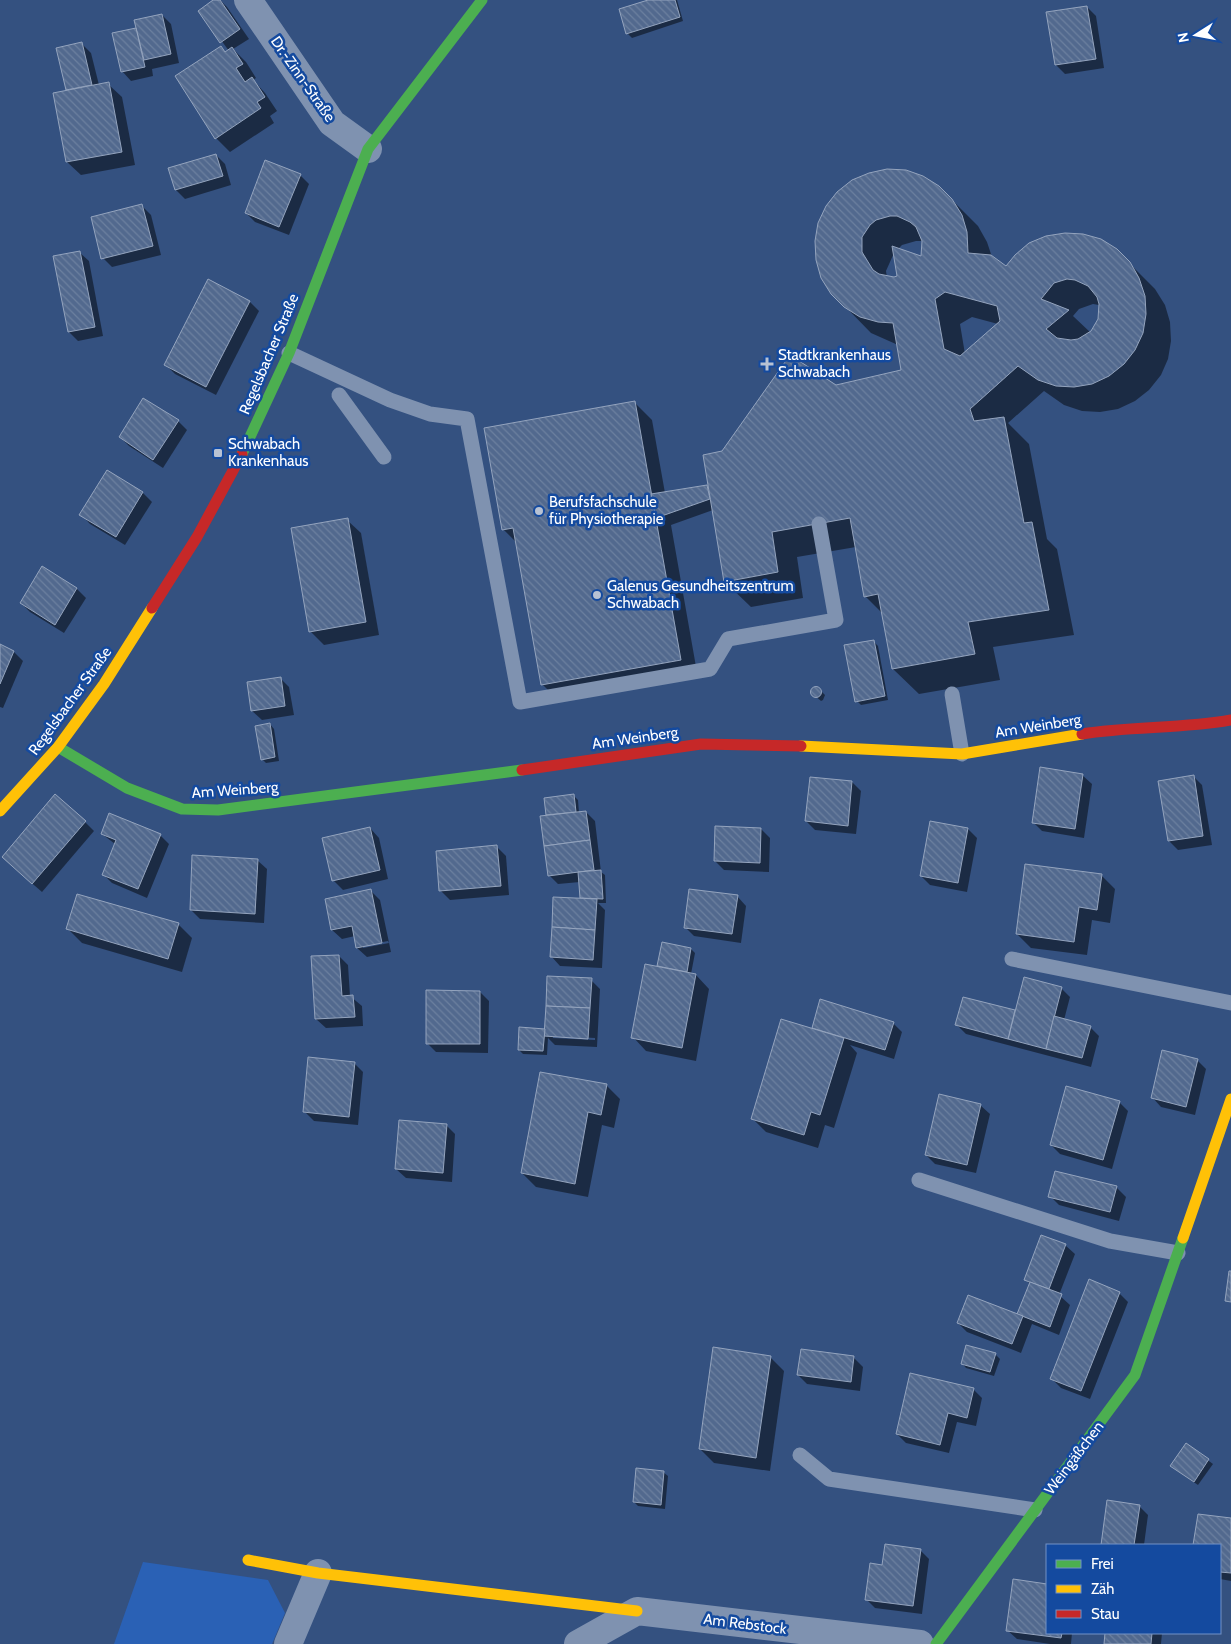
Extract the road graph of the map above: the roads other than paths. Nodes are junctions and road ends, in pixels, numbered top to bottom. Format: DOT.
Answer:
graph roads {
  1 [pos="248,0"];
  2 [pos="482,0"];
  3 [pos="368,149"];
  4 [pos="289,354"];
  5 [pos="340,394"];
  6 [pos="384,457"];
  7 [pos="819,524"];
  8 [pos="952,694"];
  9 [pos="1231,720"];
  10 [pos="58,747"];
  11 [pos="962,754"];
  12 [pos="4,801"];
  13 [pos="1012,959"];
  14 [pos="1231,1003"];
  15 [pos="1231,1099"];
  16 [pos="919,1180"];
  17 [pos="1178,1253"];
  18 [pos="800,1455"];
  19 [pos="1035,1510"];
  20 [pos="248,1560"];
  21 [pos="318,1574"];
  22 [pos="637,1611"];
  23 [pos="288,1644"];
  24 [pos="578,1644"];
  25 [pos="920,1644"];
  26 [pos="936,1644"];
  1 -- 3 [label="street, Dr.-Zinn-Straße"];
  2 -- 3 [label="street, Regelsbacher Straße"];
  3 -- 4 [label="street, Regelsbacher Straße"];
  4 -- 7 [label="lane"];
  4 -- 10 [label="street, Regelsbacher Straße"];
  5 -- 6 [label="lane"];
  8 -- 11 [label="lane"];
  9 -- 11 [label="street, Am Weinberg"];
  10 -- 11 [label="street, Am Weinberg"];
  10 -- 12 [label="street, Regelsbacher Straße"];
  13 -- 14 [label="lane"];
  15 -- 17 [label="street, Weingäßchen"];
  16 -- 17 [label="lane"];
  17 -- 19 [label="street, Weingäßchen"];
  18 -- 19 [label="lane"];
  19 -- 26 [label="street, Weingäßchen"];
  20 -- 21 [label="street"];
  21 -- 22 [label="street"];
  21 -- 23 [label="street"];
  22 -- 24 [label="street"];
  22 -- 25 [label="street, Am Rebstock"];
}
